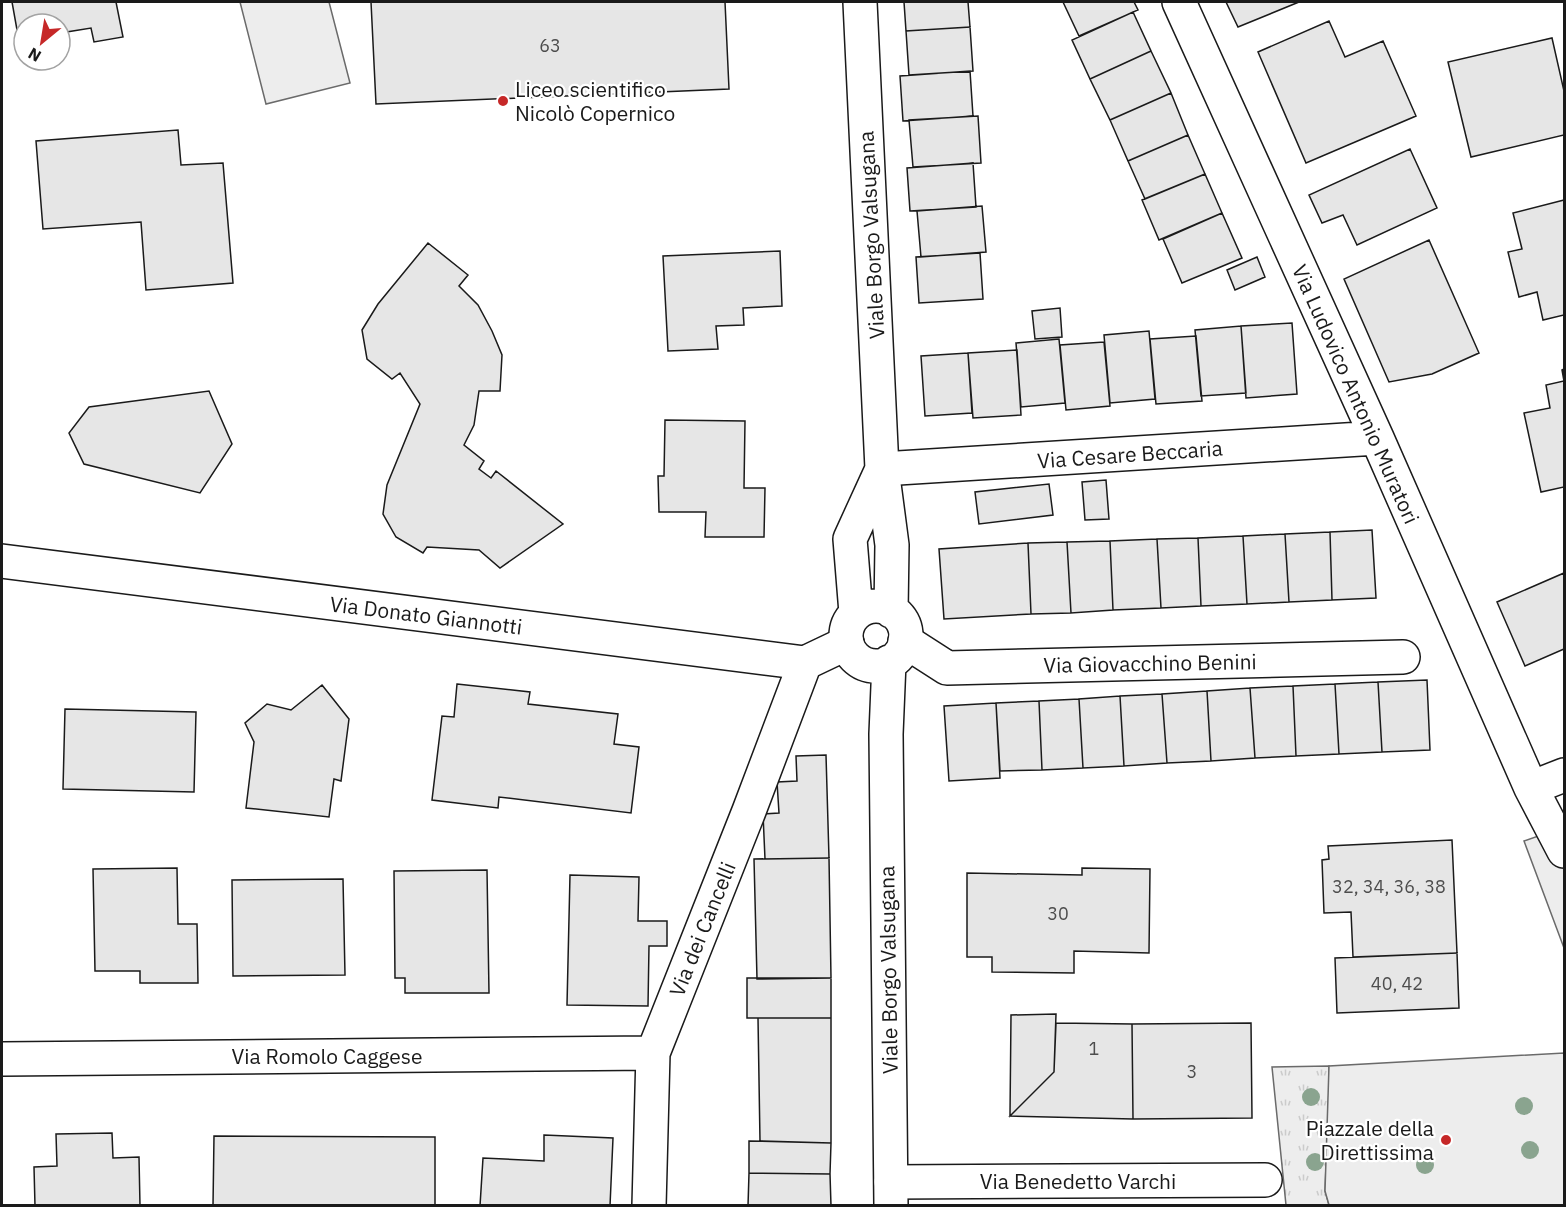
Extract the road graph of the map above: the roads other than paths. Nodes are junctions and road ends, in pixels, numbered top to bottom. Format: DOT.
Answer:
graph roads {
  1 [pos="860,2"];
  2 [pos="1179,2"];
  3 [pos="1377,438"];
  4 [pos="882,470"];
  5 [pos="2,561"];
  6 [pos="873,645"];
  7 [pos="1403,657"];
  8 [pos="805,663"];
  9 [pos="1564,775"];
  10 [pos="1531,788"];
  11 [pos="1564,851"];
  12 [pos="652,1053"];
  13 [pos="2,1059"];
  14 [pos="1265,1180"];
  15 [pos="891,1194"];
  16 [pos="649,1206"];
  1 -- 4 [label="street, Viale Borgo Valsugana"];
  2 -- 3 [label="street, Via Ludovico Antonio Muratori"];
  3 -- 4 [label="street, Via Cesare Beccaria"];
  3 -- 10 [label="street, Via Ludovico Antonio Muratori"];
  4 -- 6 [label="street, Viale Borgo Valsugana"];
  4 -- 6 [label="street, Viale Borgo Valsugana"];
  5 -- 8 [label="street, Via Donato Giannotti"];
  6 -- 7 [label="street, Via Giovacchino Benini"];
  6 -- 8 [label="street"];
  6 -- 15 [label="street, Viale Borgo Valsugana"];
  8 -- 12 [label="street, Via dei Cancelli"];
  9 -- 10 [label="street"];
  10 -- 11 [label="street, Via Ludovico Antonio Muratori"];
  12 -- 13 [label="street, Via Romolo Caggese"];
  12 -- 16 [label="street, Via dei Cancelli"];
  14 -- 15 [label="street, Via Benedetto Varchi"];
}
